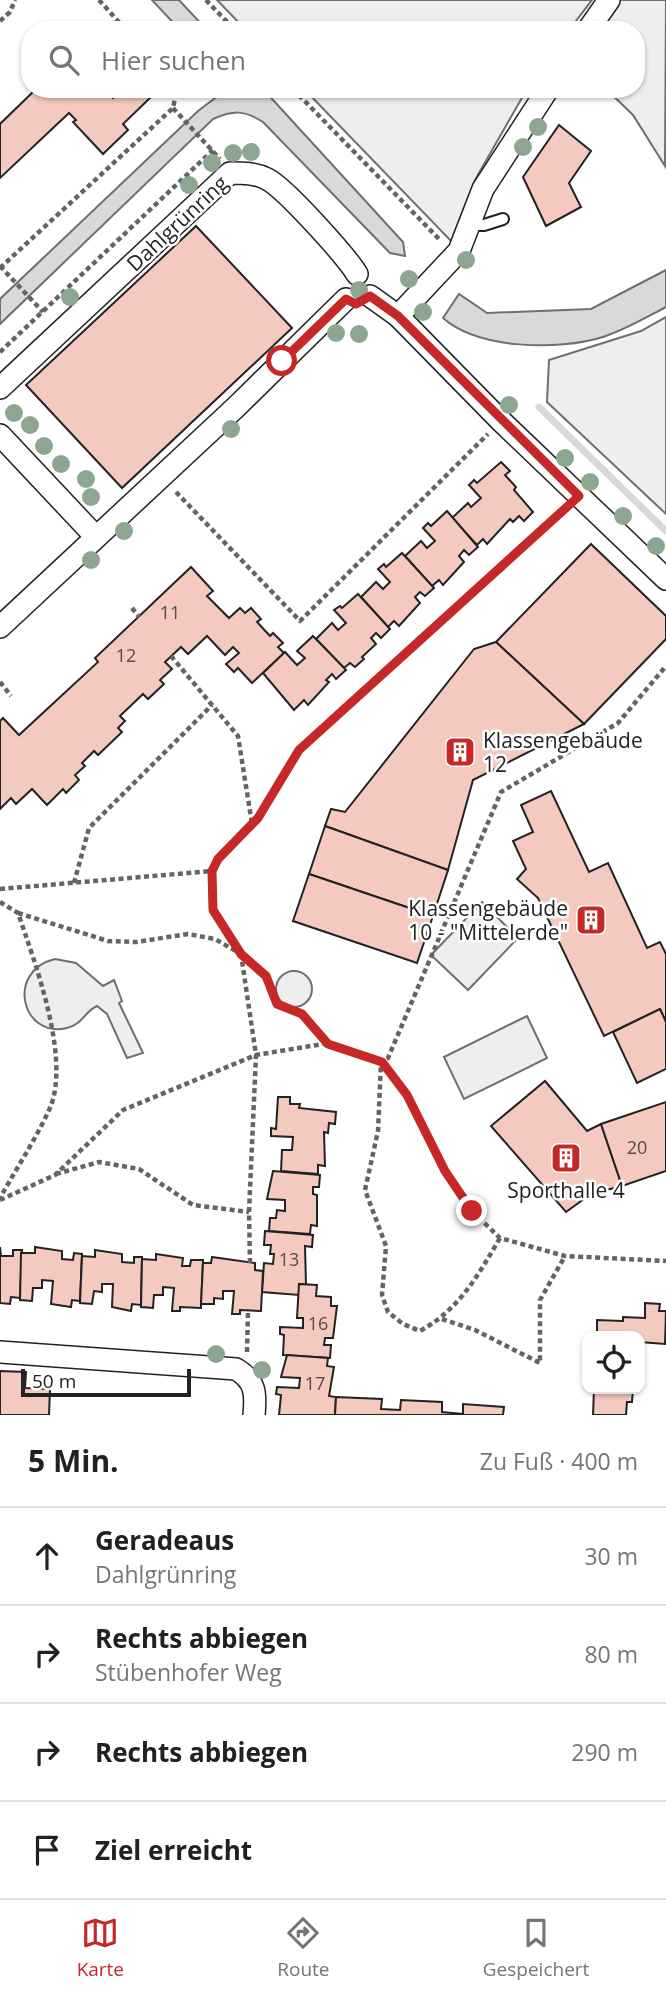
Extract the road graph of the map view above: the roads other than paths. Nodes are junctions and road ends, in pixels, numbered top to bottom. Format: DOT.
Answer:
graph roads {
  1 [pos="609,0"];
  2 [pos="595,21"];
  3 [pos="542,98"];
  4 [pos="503,219"];
  5 [pos="470,225"];
  6 [pos="357,274"];
  7 [pos="370,296"];
  8 [pos="346,299"];
  9 [pos="398,316"];
  10 [pos="0,388"];
  11 [pos="0,435"];
  12 [pos="96,537"];
  13 [pos="666,579"];
  14 [pos="0,626"];
  15 [pos="0,1352"];
  16 [pos="254,1415"];
  1 -- 2 [label="street"];
  3 -- 5 [label="street"];
  4 -- 5 [label="lane"];
  5 -- 9 [label="street"];
  6 -- 7 [label="street"];
  6 -- 8 [label="street"];
  6 -- 10 [label="street, Dahlgrünring"];
  7 -- 8 [label="street"];
  7 -- 9 [label="street"];
  8 -- 12 [label="street"];
  9 -- 13 [label="street"];
  11 -- 12 [label="street"];
  12 -- 14 [label="street"];
  15 -- 16 [label="street"];
}
